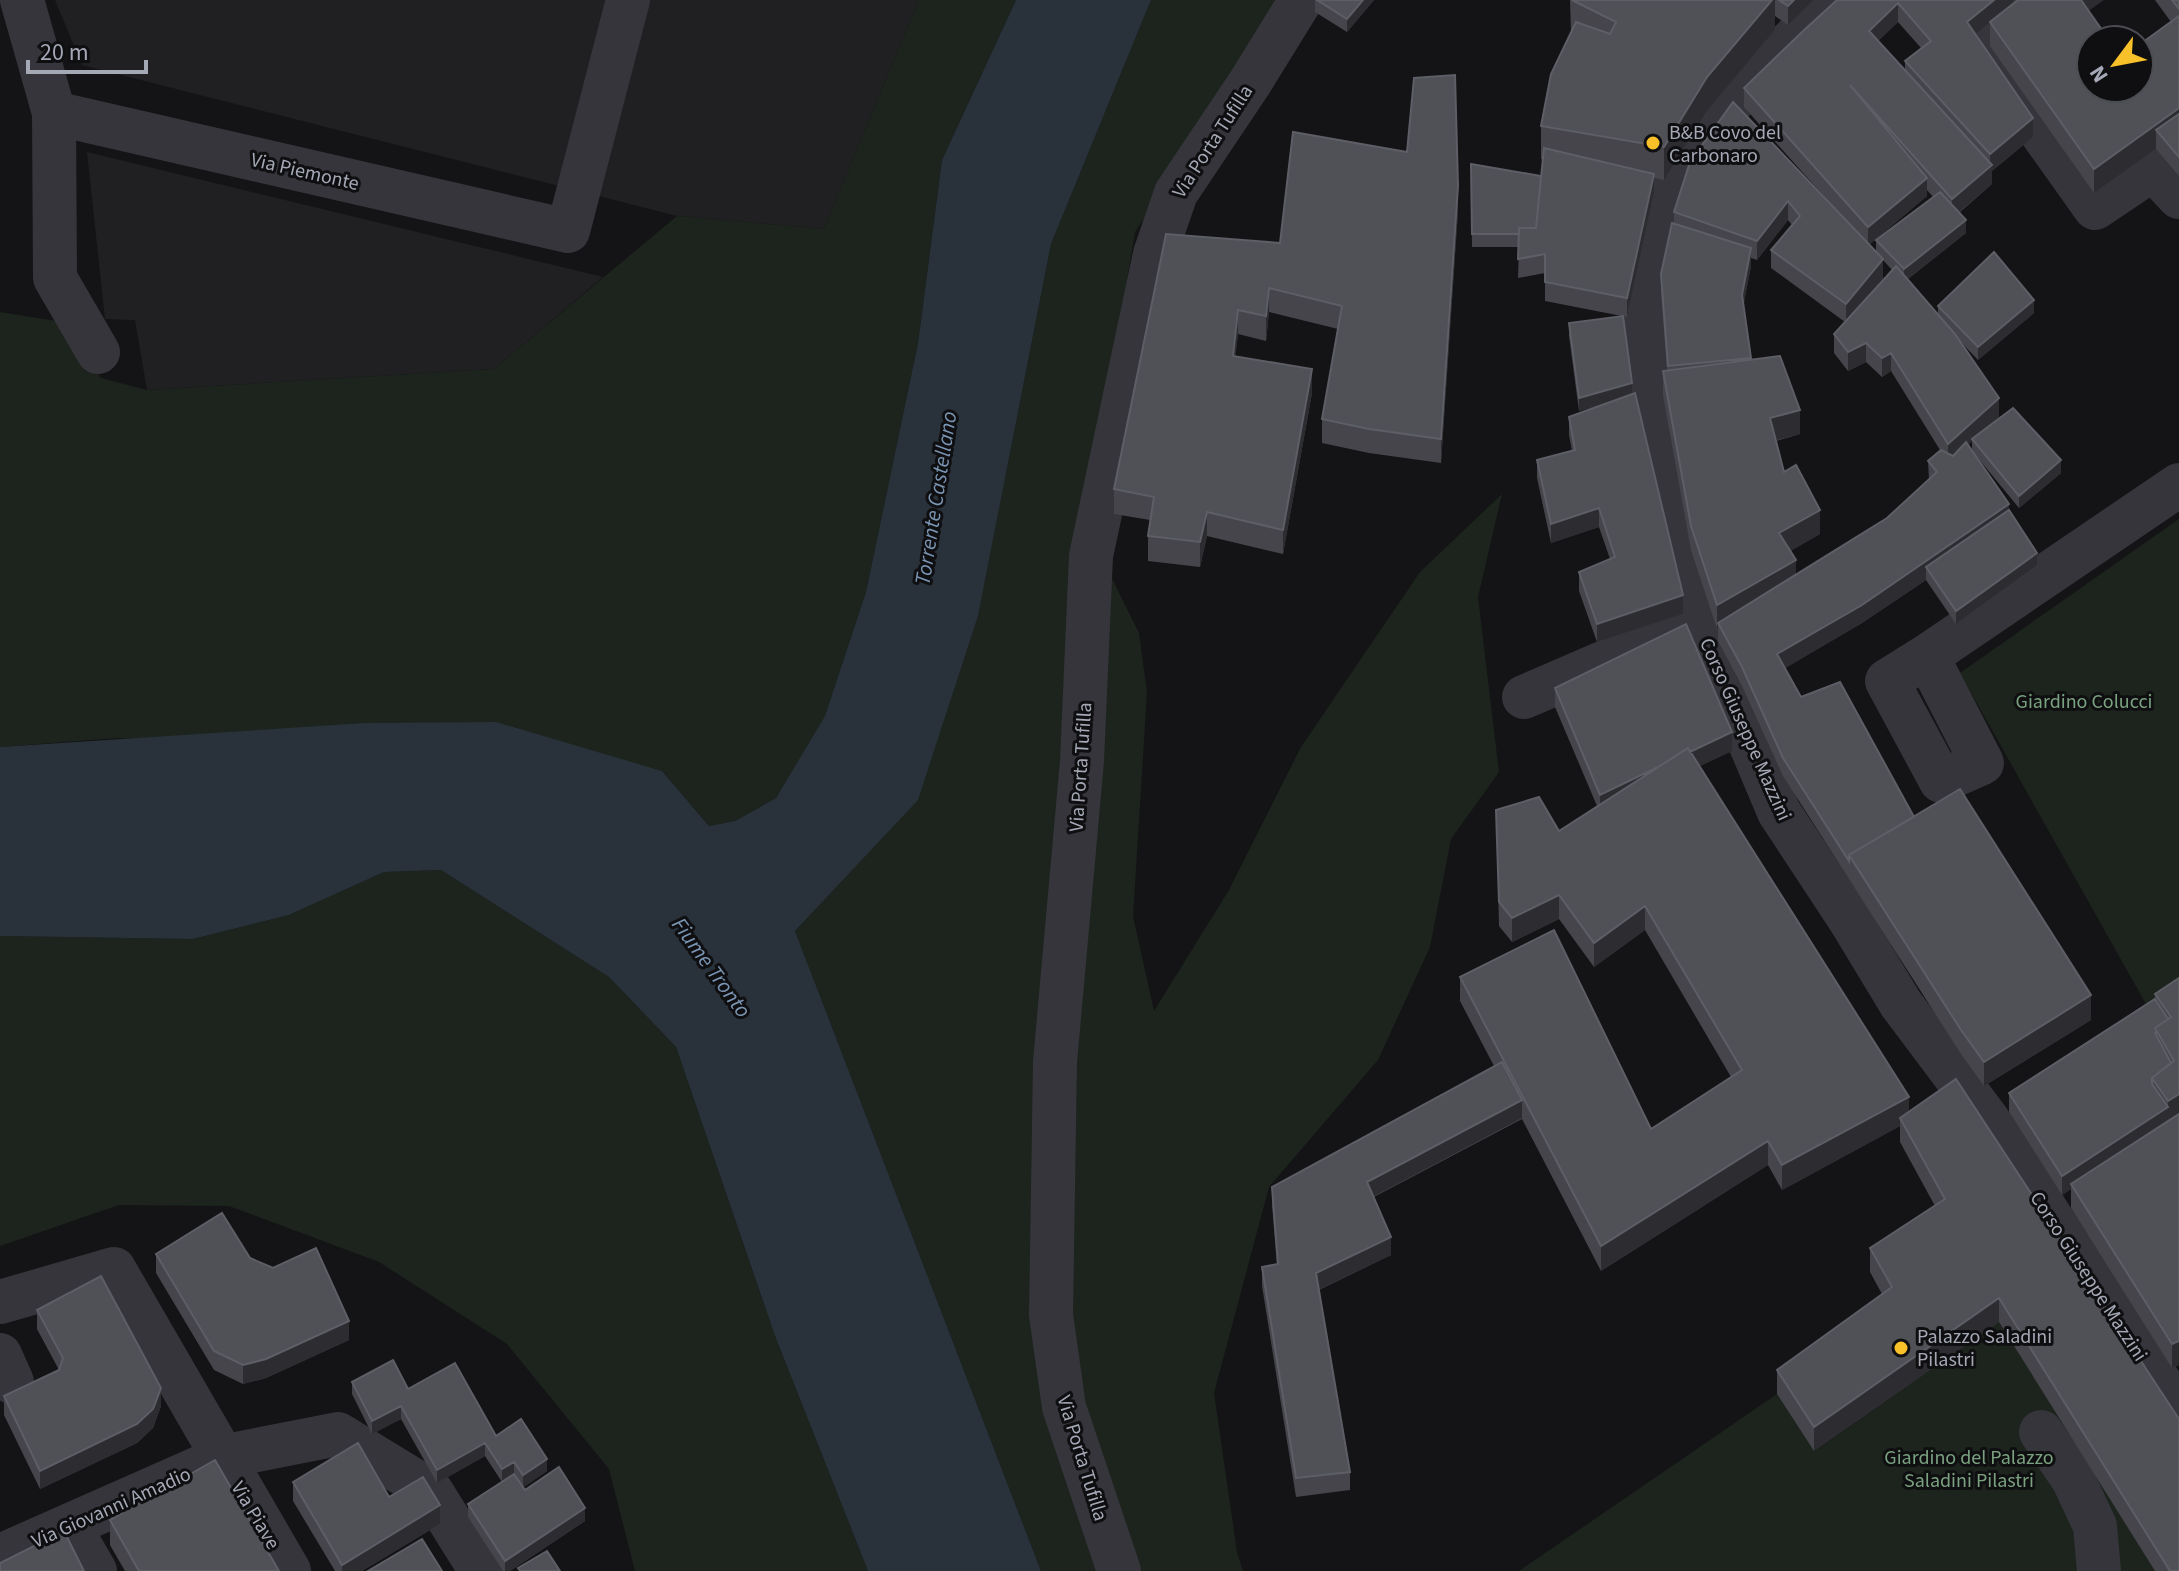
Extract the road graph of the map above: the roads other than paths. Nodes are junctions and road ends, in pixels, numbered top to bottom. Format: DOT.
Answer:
graph roads {
  1 [pos="22,0"];
  2 [pos="628,0"];
  3 [pos="1301,0"];
  4 [pos="1832,0"];
  5 [pos="2022,0"];
  6 [pos="54,113"];
  7 [pos="2179,197"];
  8 [pos="98,352"];
  9 [pos="2179,485"];
  10 [pos="1699,622"];
  11 [pos="1927,656"];
  12 [pos="1524,697"];
  13 [pos="2026,1096"];
  14 [pos="1988,1120"];
  15 [pos="0,1302"];
  16 [pos="2173,1391"];
  17 [pos="2041,1432"];
  18 [pos="222,1458"];
  19 [pos="69,1526"];
  20 [pos="2135,1537"];
  21 [pos="0,1556"];
  22 [pos="95,1571"];
  23 [pos="289,1571"];
  24 [pos="481,1571"];
  25 [pos="1119,1571"];
  26 [pos="2102,1571"];
  1 -- 6 [label="street"];
  2 -- 6 [label="street, Via Piemonte"];
  3 -- 25 [label="street, Via Porta Tufilla"];
  4 -- 10 [label="street, Corso Giuseppe Mazzini"];
  5 -- 7 [label="street"];
  6 -- 8 [label="street"];
  9 -- 11 [label="street"];
  10 -- 12 [label="street"];
  10 -- 14 [label="street, Corso Giuseppe Mazzini"];
  13 -- 14 [label="street"];
  14 -- 16 [label="street, Corso Giuseppe Mazzini"];
  15 -- 18 [label="street, Via Piave"];
  17 -- 26 [label="street"];
  18 -- 19 [label="street, Via Giovanni Amadio"];
  18 -- 23 [label="street, Via Piave"];
  18 -- 24 [label="street, Via Giovanni Amadio"];
  19 -- 21 [label="street, Via Giovanni Amadio"];
  19 -- 22 [label="street"];
  20 -- 26 [label="street"];
}
